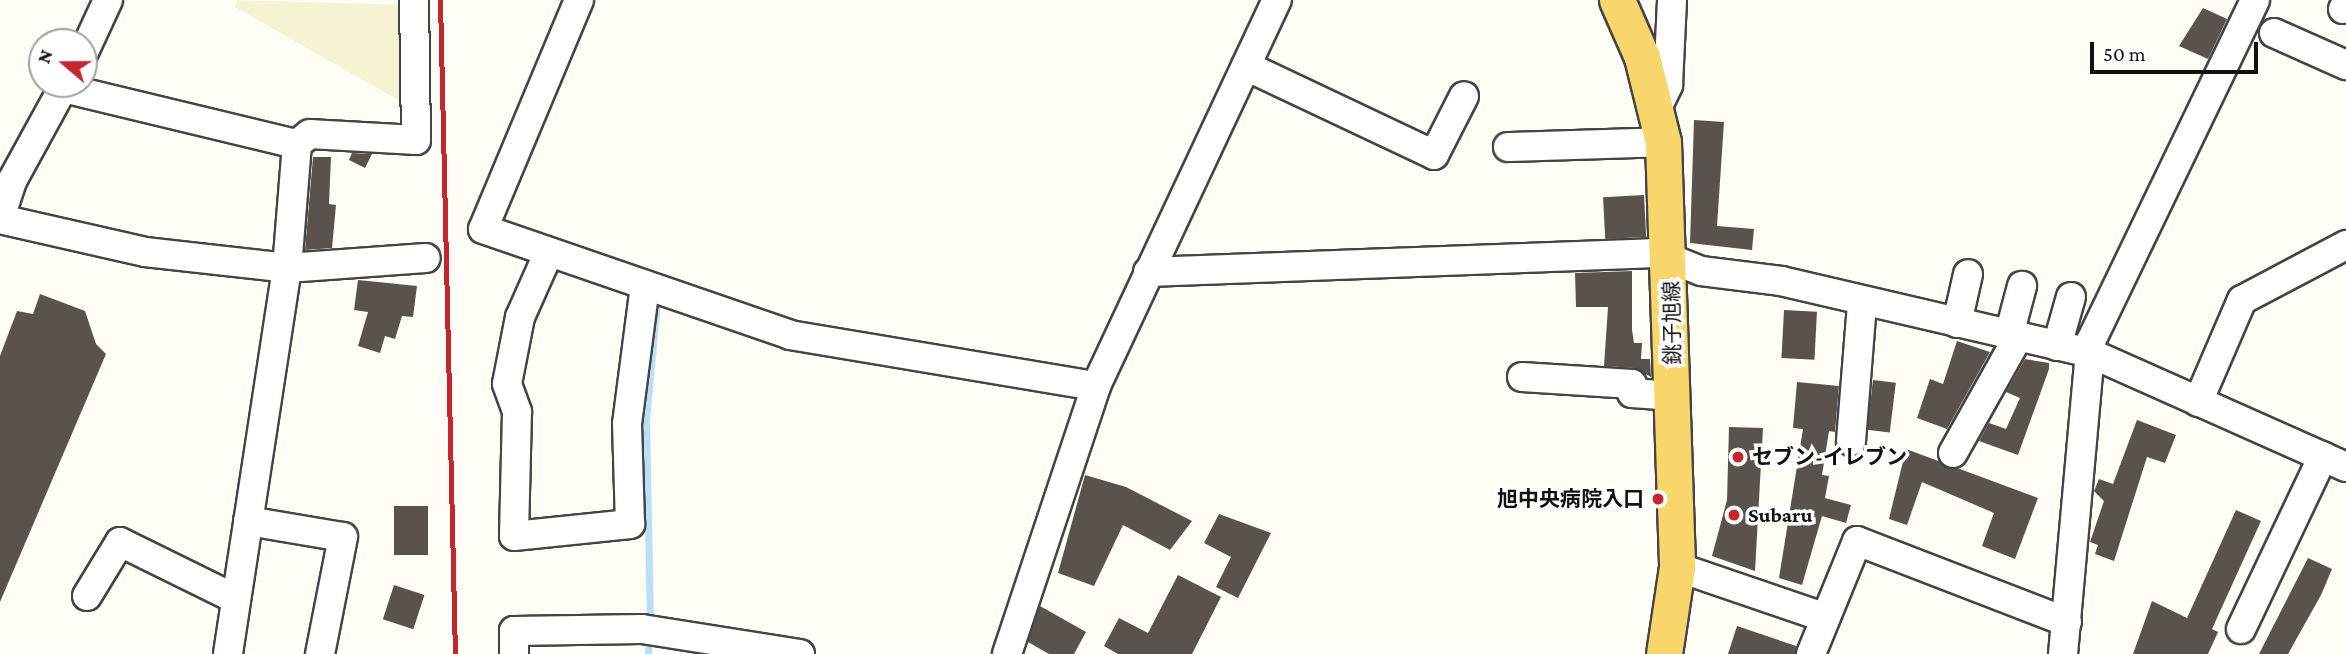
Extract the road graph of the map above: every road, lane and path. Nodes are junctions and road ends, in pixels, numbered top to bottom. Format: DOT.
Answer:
graph roads {
  1 [pos="108,0"];
  2 [pos="414,0"];
  3 [pos="579,0"];
  4 [pos="1277,0"];
  5 [pos="1617,0"];
  6 [pos="1672,0"];
  7 [pos="2255,0"];
  8 [pos="95,28"];
  9 [pos="2274,33"];
  10 [pos="2346,65"];
  11 [pos="1246,66"];
  12 [pos="98,94"];
  13 [pos="1464,96"];
  14 [pos="57,98"];
  15 [pos="1660,126"];
  16 [pos="297,144"];
  17 [pos="1508,147"];
  18 [pos="0,218"];
  19 [pos="2346,245"];
  20 [pos="549,252"];
  21 [pos="426,258"];
  22 [pos="1671,260"];
  23 [pos="287,268"];
  24 [pos="1148,272"];
  25 [pos="1968,274"];
  26 [pos="645,285"];
  27 [pos="2022,286"];
  28 [pos="2071,297"];
  29 [pos="1861,303"];
  30 [pos="1957,323"];
  31 [pos="2014,336"];
  32 [pos="2057,346"];
  33 [pos="2090,353"];
  34 [pos="1522,377"];
  35 [pos="1096,386"];
  36 [pos="1674,396"];
  37 [pos="2198,401"];
  38 [pos="1851,441"];
  39 [pos="1952,453"];
  40 [pos="2339,459"];
  41 [pos="248,521"];
  42 [pos="1677,568"];
  43 [pos="87,596"];
  44 [pos="236,599"];
  45 [pos="1826,618"];
  46 [pos="2067,622"];
  47 [pos="2241,629"];
  48 [pos="599,643"];
  49 [pos="228,654"];
  50 [pos="320,654"];
  51 [pos="514,654"];
  52 [pos="800,654"];
  53 [pos="1006,654"];
  54 [pos="1664,654"];
  55 [pos="1811,654"];
  56 [pos="2063,654"];
  1 -- 8 [label="street"];
  2 -- 16 [label="street"];
  3 -- 20 [label="street"];
  4 -- 11 [label="street"];
  5 -- 15 [label="main road, 銚子旭線"];
  6 -- 15 [label="street"];
  7 -- 33 [label="street"];
  9 -- 10 [label="street"];
  11 -- 13 [label="street"];
  11 -- 24 [label="street"];
  12 -- 16 [label="street"];
  14 -- 18 [label="street"];
  15 -- 17 [label="street"];
  15 -- 22 [label="main road, 銚子旭線"];
  16 -- 23 [label="street"];
  18 -- 23 [label="street"];
  19 -- 37 [label="street"];
  20 -- 26 [label="street"];
  20 -- 26 [label="street"];
  21 -- 23 [label="street"];
  22 -- 24 [label="street"];
  22 -- 29 [label="street"];
  22 -- 36 [label="main road, 銚子旭線"];
  23 -- 41 [label="street"];
  24 -- 35 [label="street"];
  25 -- 30 [label="street"];
  26 -- 35 [label="street"];
  27 -- 31 [label="street"];
  28 -- 32 [label="street"];
  29 -- 30 [label="street"];
  29 -- 38 [label="street"];
  30 -- 31 [label="street"];
  31 -- 32 [label="street"];
  31 -- 39 [label="street"];
  32 -- 33 [label="street"];
  33 -- 37 [label="street"];
  33 -- 46 [label="street"];
  34 -- 36 [label="street"];
  35 -- 53 [label="street"];
  36 -- 42 [label="main road, 銚子旭線"];
  37 -- 40 [label="street"];
  40 -- 47 [label="street"];
  41 -- 44 [label="street"];
  41 -- 50 [label="street"];
  42 -- 45 [label="street"];
  42 -- 54 [label="main road, 銚子旭線"];
  43 -- 44 [label="street"];
  44 -- 49 [label="street"];
  45 -- 46 [label="street"];
  45 -- 55 [label="street"];
  46 -- 56 [label="street"];
  48 -- 51 [label="street"];
  48 -- 52 [label="street"];
}
